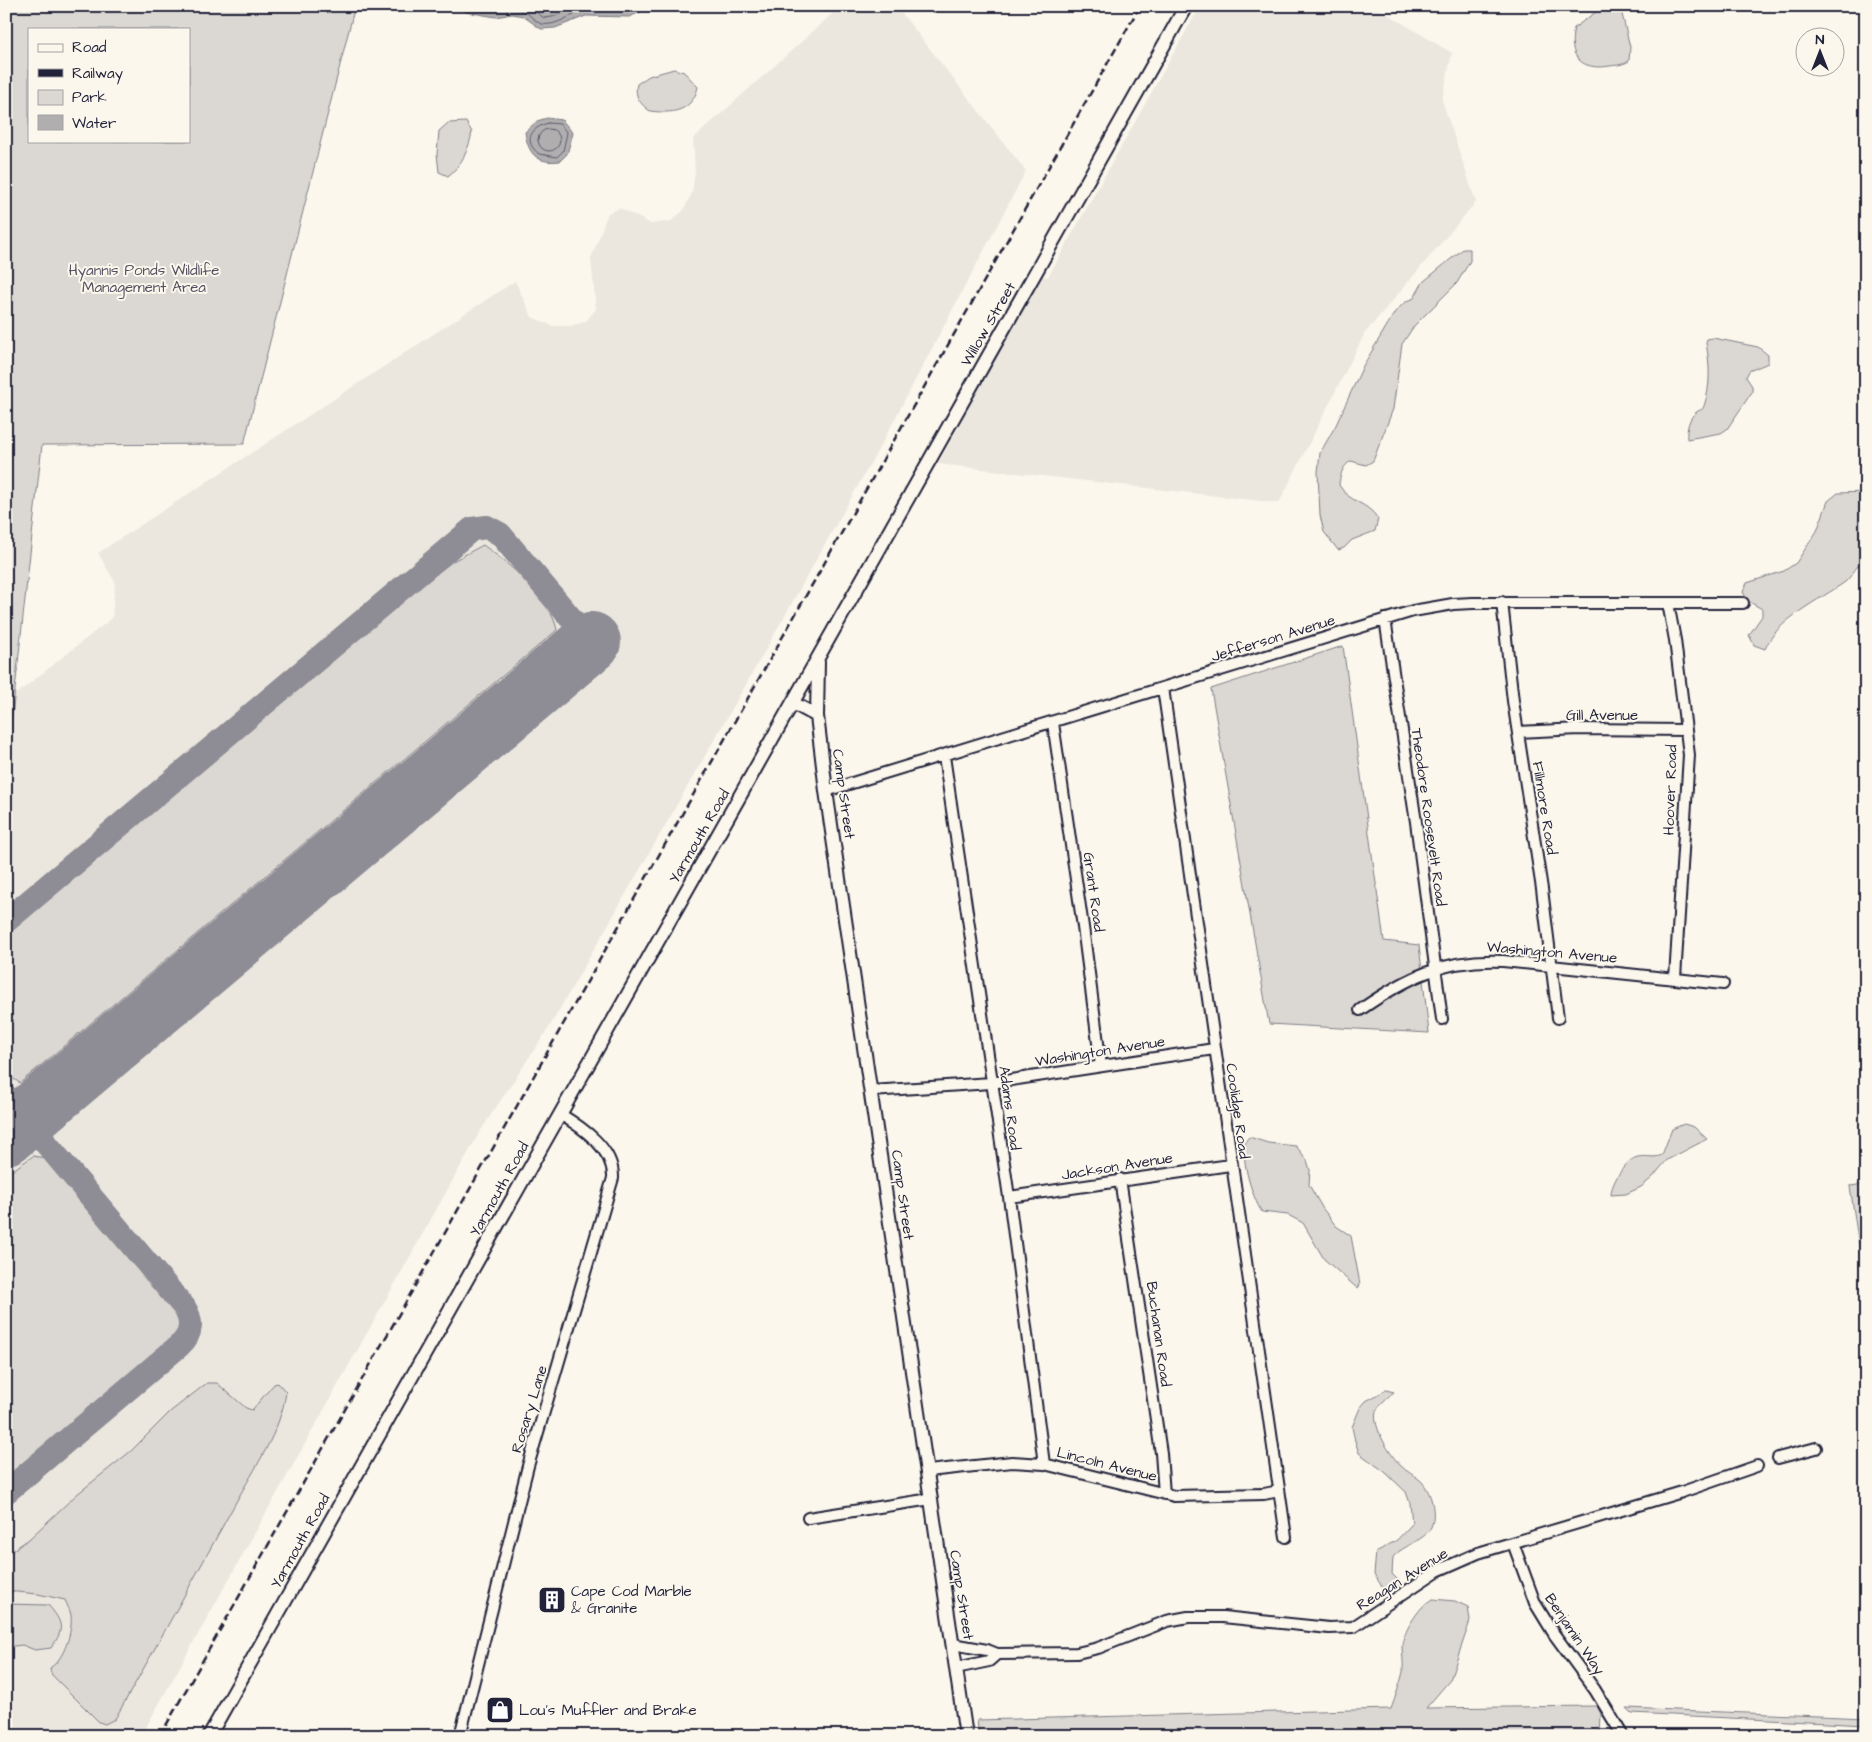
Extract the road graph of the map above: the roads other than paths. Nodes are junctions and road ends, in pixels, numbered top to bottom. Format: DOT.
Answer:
graph roads {
  1 [pos="1186,6"];
  2 [pos="1502,602"];
  3 [pos="1668,603"];
  4 [pos="1743,603"];
  5 [pos="1385,619"];
  6 [pos="818,658"];
  7 [pos="1163,688"];
  8 [pos="793,703"];
  9 [pos="817,716"];
  10 [pos="1053,723"];
  11 [pos="1686,730"];
  12 [pos="1518,732"];
  13 [pos="944,756"];
  14 [pos="826,792"];
  15 [pos="1550,966"];
  16 [pos="1437,968"];
  17 [pos="1675,978"];
  18 [pos="1722,984"];
  19 [pos="1360,1010"];
  20 [pos="1558,1018"];
  21 [pos="1442,1019"];
  22 [pos="1214,1049"];
  23 [pos="1101,1066"];
  24 [pos="991,1083"];
  25 [pos="871,1091"];
  26 [pos="560,1114"];
  27 [pos="1230,1165"];
  28 [pos="1120,1179"];
  29 [pos="1009,1197"];
  30 [pos="1816,1448"];
  31 [pos="1778,1458"];
  32 [pos="1044,1464"];
  33 [pos="1756,1466"];
  34 [pos="928,1471"];
  35 [pos="1279,1491"];
  36 [pos="1164,1494"];
  37 [pos="931,1499"];
  38 [pos="808,1518"];
  39 [pos="1286,1537"];
  40 [pos="1512,1543"];
  41 [pos="953,1644"];
  42 [pos="997,1654"];
  43 [pos="956,1668"];
  44 [pos="209,1736"];
  45 [pos="460,1736"];
  46 [pos="966,1736"];
  47 [pos="1623,1736"];
  1 -- 6 [label="main road, Willow Street"];
  2 -- 3 [label="street, Jefferson Avenue"];
  2 -- 5 [label="street, Jefferson Avenue"];
  2 -- 12 [label="street, Fillmore Road"];
  3 -- 4 [label="street, Jefferson Avenue"];
  3 -- 11 [label="street, Hoover Road"];
  5 -- 7 [label="street, Jefferson Avenue"];
  5 -- 16 [label="street, Theodore Roosevelt Road"];
  6 -- 8 [label="main road, Yarmouth Road"];
  6 -- 9 [label="main road, Camp Street"];
  7 -- 10 [label="street, Jefferson Avenue"];
  7 -- 22 [label="street, Coolidge Road"];
  8 -- 9 [label="main road"];
  8 -- 26 [label="main road, Yarmouth Road"];
  9 -- 14 [label="main road, Camp Street"];
  10 -- 13 [label="street, Jefferson Avenue"];
  10 -- 23 [label="street, Grant Road"];
  11 -- 12 [label="street, Gill Avenue"];
  11 -- 17 [label="street, Hoover Road"];
  12 -- 15 [label="street, Fillmore Road"];
  13 -- 14 [label="street, Jefferson Avenue"];
  13 -- 24 [label="street, Adams Road"];
  14 -- 25 [label="main road, Camp Street"];
  15 -- 16 [label="street, Washington Avenue"];
  15 -- 17 [label="street, Washington Avenue"];
  15 -- 20 [label="street, Fillmore Road"];
  16 -- 19 [label="street, Washington Avenue"];
  16 -- 21 [label="street, Theodore Roosevelt Road"];
  17 -- 18 [label="street, Washington Avenue"];
  22 -- 23 [label="street, Washington Avenue"];
  22 -- 27 [label="street, Coolidge Road"];
  23 -- 24 [label="street, Washington Avenue"];
  24 -- 25 [label="street, Washington Avenue"];
  24 -- 29 [label="street, Adams Road"];
  25 -- 34 [label="main road, Camp Street"];
  26 -- 44 [label="main road, Yarmouth Road"];
  26 -- 45 [label="street, Rosary Lane"];
  27 -- 28 [label="street, Jackson Avenue"];
  27 -- 35 [label="street, Coolidge Road"];
  28 -- 29 [label="street, Jackson Avenue"];
  28 -- 36 [label="street, Buchanan Road"];
  29 -- 32 [label="street, Adams Road"];
  30 -- 31 [label="street"];
  32 -- 34 [label="street, Lincoln Avenue"];
  32 -- 36 [label="street, Lincoln Avenue"];
  33 -- 40 [label="street, Reagan Avenue"];
  34 -- 37 [label="main road, Camp Street"];
  35 -- 36 [label="street, Lincoln Avenue"];
  35 -- 39 [label="street, Coolidge Road"];
  37 -- 38 [label="street"];
  37 -- 41 [label="main road, Camp Street"];
  40 -- 42 [label="street, Reagan Avenue"];
  40 -- 47 [label="street, Benjamin Way"];
  41 -- 42 [label="street, Reagan Avenue"];
  41 -- 43 [label="main road, Camp Street"];
  42 -- 43 [label="street, Reagan Avenue"];
  43 -- 46 [label="main road, Camp Street"];
}
